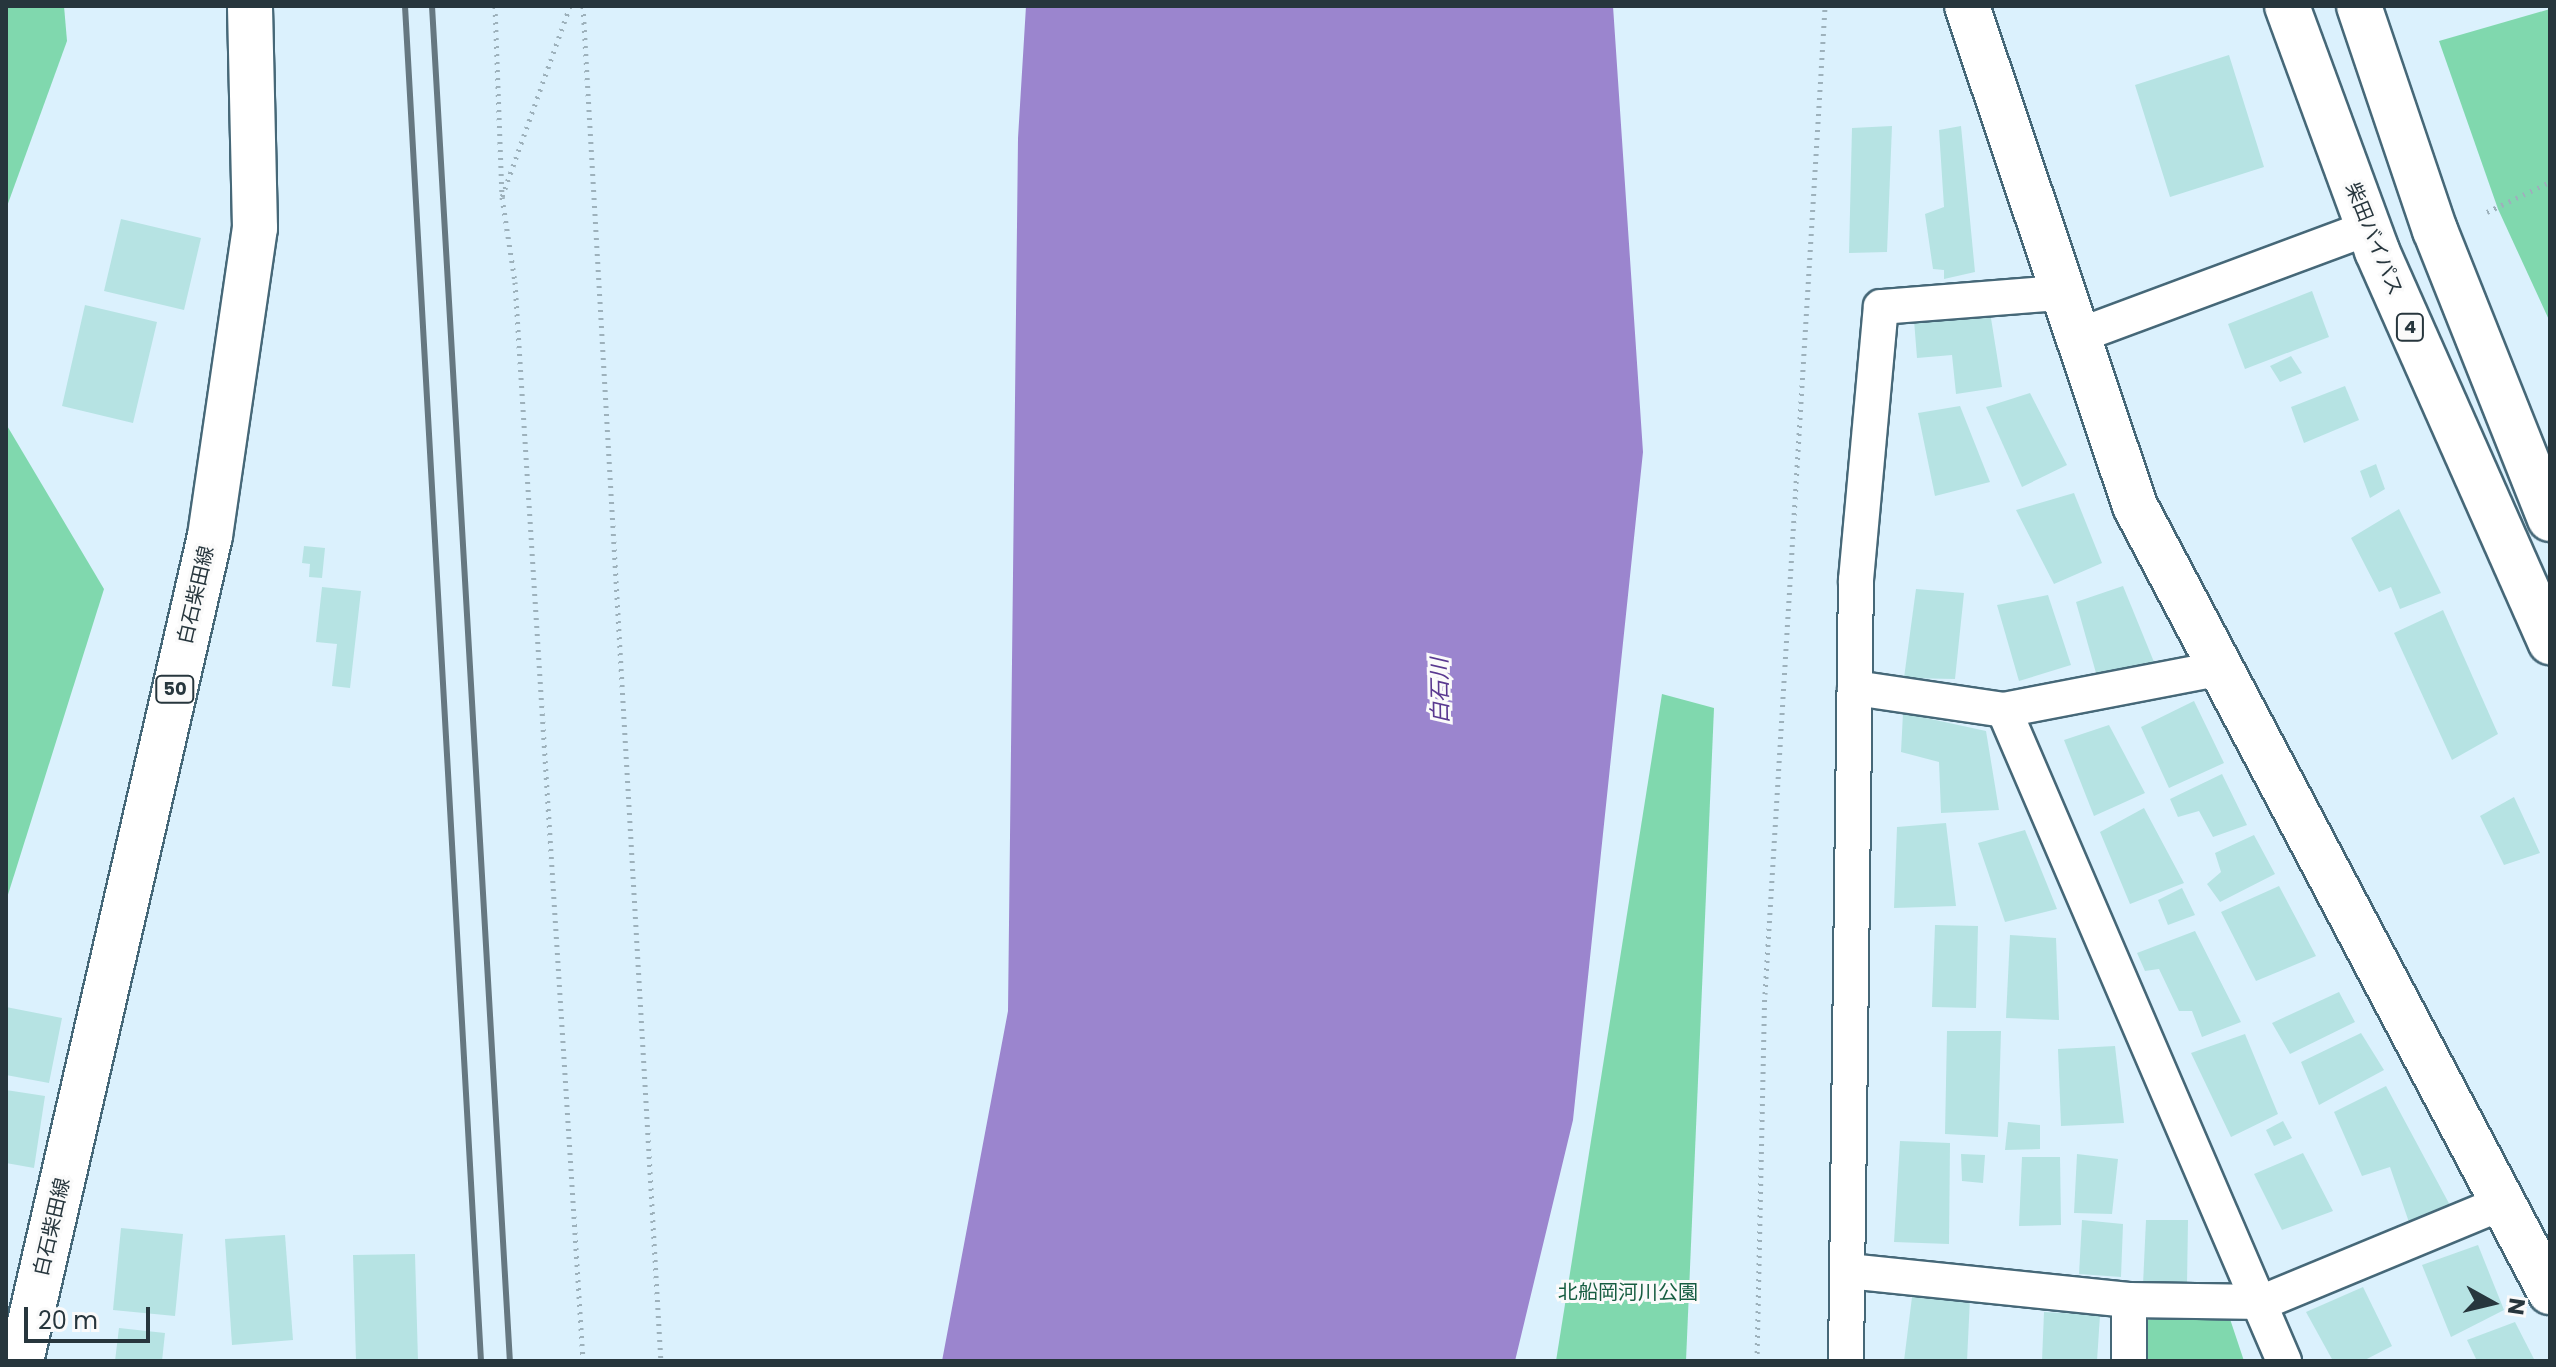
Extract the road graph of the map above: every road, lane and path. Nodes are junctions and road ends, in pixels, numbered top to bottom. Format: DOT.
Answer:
graph roads {
  1 [pos="250,6"];
  2 [pos="495,6"];
  3 [pos="570,6"];
  4 [pos="583,6"];
  5 [pos="1825,6"];
  6 [pos="1967,6"];
  7 [pos="2287,6"];
  8 [pos="2368,8"];
  9 [pos="2550,182"];
  10 [pos="502,197"];
  11 [pos="2487,212"];
  12 [pos="2368,228"];
  13 [pos="2060,293"];
  14 [pos="2075,337"];
  15 [pos="2550,519"];
  16 [pos="2550,642"];
  17 [pos="2222,668"];
  18 [pos="1855,688"];
  19 [pos="2004,710"];
  20 [pos="2502,1203"];
  21 [pos="1848,1271"];
  22 [pos="2550,1292"];
  23 [pos="2129,1300"];
  24 [pos="2263,1302"];
  25 [pos="21,1361"];
  26 [pos="583,1361"];
  27 [pos="661,1361"];
  28 [pos="1757,1361"];
  29 [pos="1846,1361"];
  30 [pos="2129,1361"];
  31 [pos="2284,1361"];
  1 -- 25 [label="main road, 白石柴田線 / 50"];
  2 -- 10 [label="path"];
  3 -- 10 [label="path"];
  4 -- 27 [label="path"];
  5 -- 28 [label="path"];
  6 -- 13 [label="main road"];
  7 -- 12 [label="main road, 柴田バイパス / 4"];
  8 -- 15 [label="main road"];
  9 -- 11 [label="path"];
  10 -- 26 [label="path"];
  12 -- 14 [label="street"];
  12 -- 16 [label="main road, 柴田バイパス / 4"];
  13 -- 14 [label="main road"];
  13 -- 18 [label="street"];
  14 -- 17 [label="main road"];
  17 -- 19 [label="street"];
  17 -- 20 [label="main road"];
  18 -- 19 [label="street"];
  18 -- 21 [label="street"];
  19 -- 24 [label="street"];
  20 -- 22 [label="main road"];
  20 -- 24 [label="street"];
  21 -- 23 [label="street"];
  21 -- 29 [label="street"];
  23 -- 24 [label="street"];
  23 -- 30 [label="street"];
  24 -- 31 [label="street"];
}
